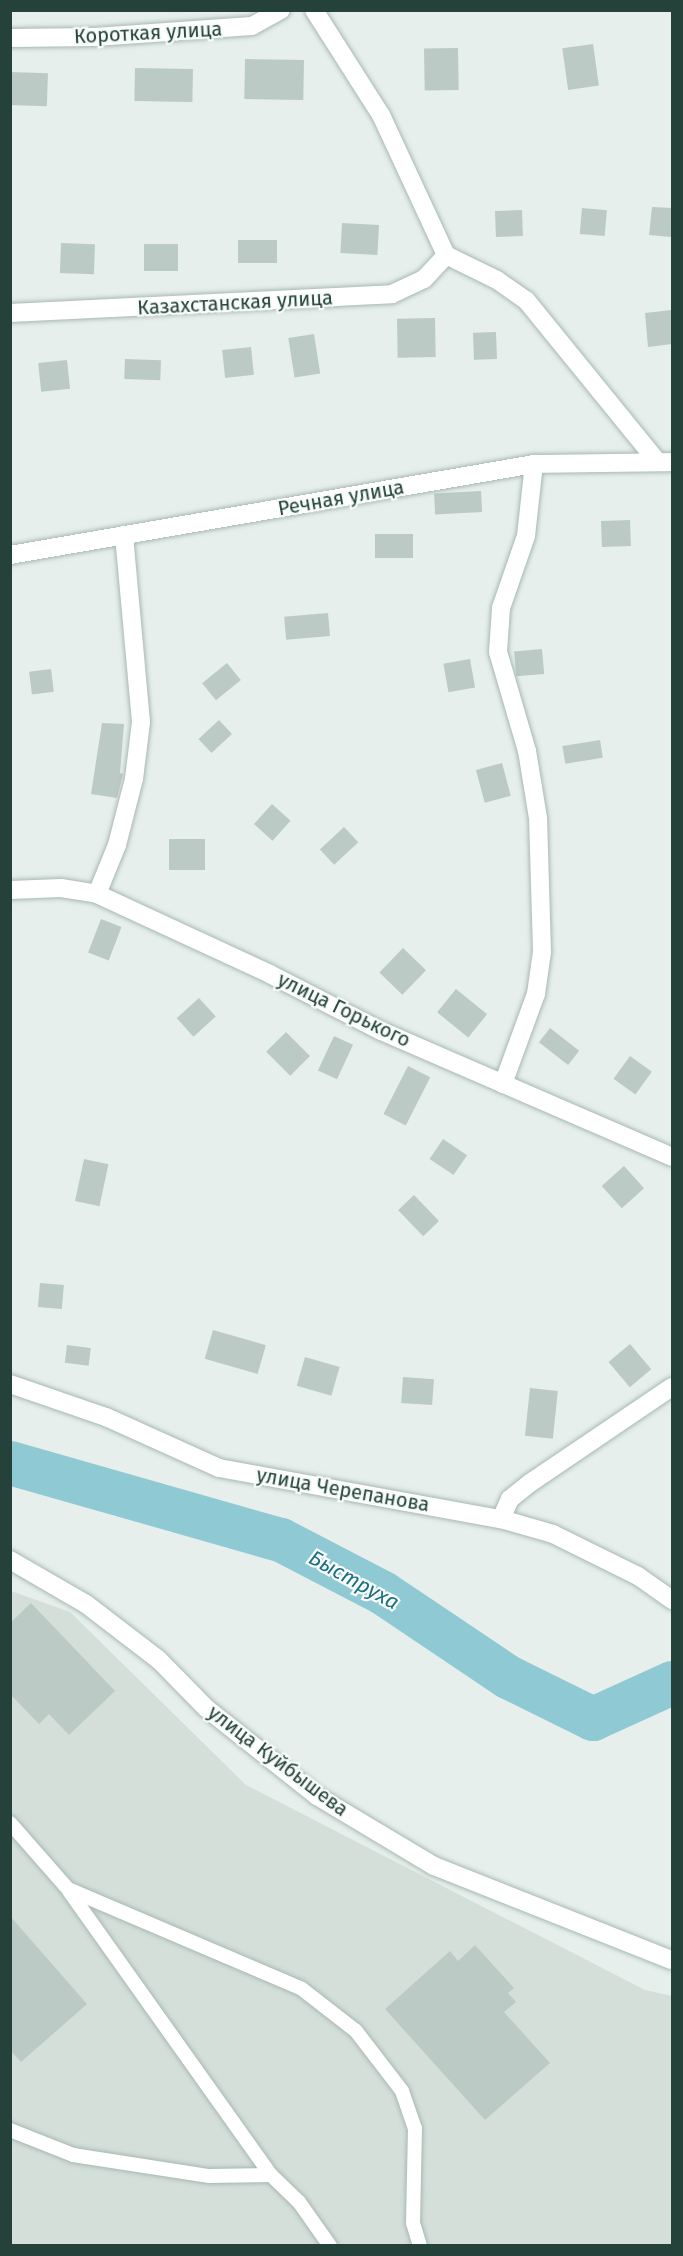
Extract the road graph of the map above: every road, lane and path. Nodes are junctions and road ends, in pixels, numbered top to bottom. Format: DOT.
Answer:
graph roads {
  1 [pos="281,10"];
  2 [pos="314,10"];
  3 [pos="10,38"];
  4 [pos="446,255"];
  5 [pos="10,313"];
  6 [pos="665,461"];
  7 [pos="534,464"];
  8 [pos="124,536"];
  9 [pos="10,555"];
  10 [pos="10,890"];
  11 [pos="97,894"];
  12 [pos="503,1084"];
  13 [pos="672,1157"];
  14 [pos="10,1384"];
  15 [pos="672,1387"];
  16 [pos="501,1519"];
  17 [pos="10,1560"];
  18 [pos="672,1600"];
  19 [pos="10,1823"];
  20 [pos="68,1889"];
  21 [pos="672,1960"];
  22 [pos="10,2130"];
  23 [pos="271,2175"];
  24 [pos="330,2246"];
  25 [pos="420,2246"];
  1 -- 3 [label="street, Короткая улица"];
  2 -- 4 [label="street"];
  4 -- 5 [label="street, Казахстанская улица"];
  4 -- 6 [label="street"];
  6 -- 7 [label="street, Речная улица"];
  7 -- 8 [label="street, Речная улица"];
  7 -- 12 [label="street"];
  8 -- 9 [label="street, Речная улица"];
  8 -- 11 [label="street"];
  10 -- 11 [label="street, улица Горького"];
  11 -- 12 [label="street, улица Горького"];
  12 -- 13 [label="street, улица Горького"];
  14 -- 16 [label="street, улица Черепанова"];
  15 -- 16 [label="street"];
  16 -- 18 [label="street, улица Черепанова"];
  17 -- 21 [label="street, улица Куйбышева"];
  19 -- 20 [label="lane"];
  20 -- 23 [label="lane"];
  20 -- 25 [label="lane"];
  22 -- 23 [label="lane"];
  23 -- 24 [label="lane"];
}
